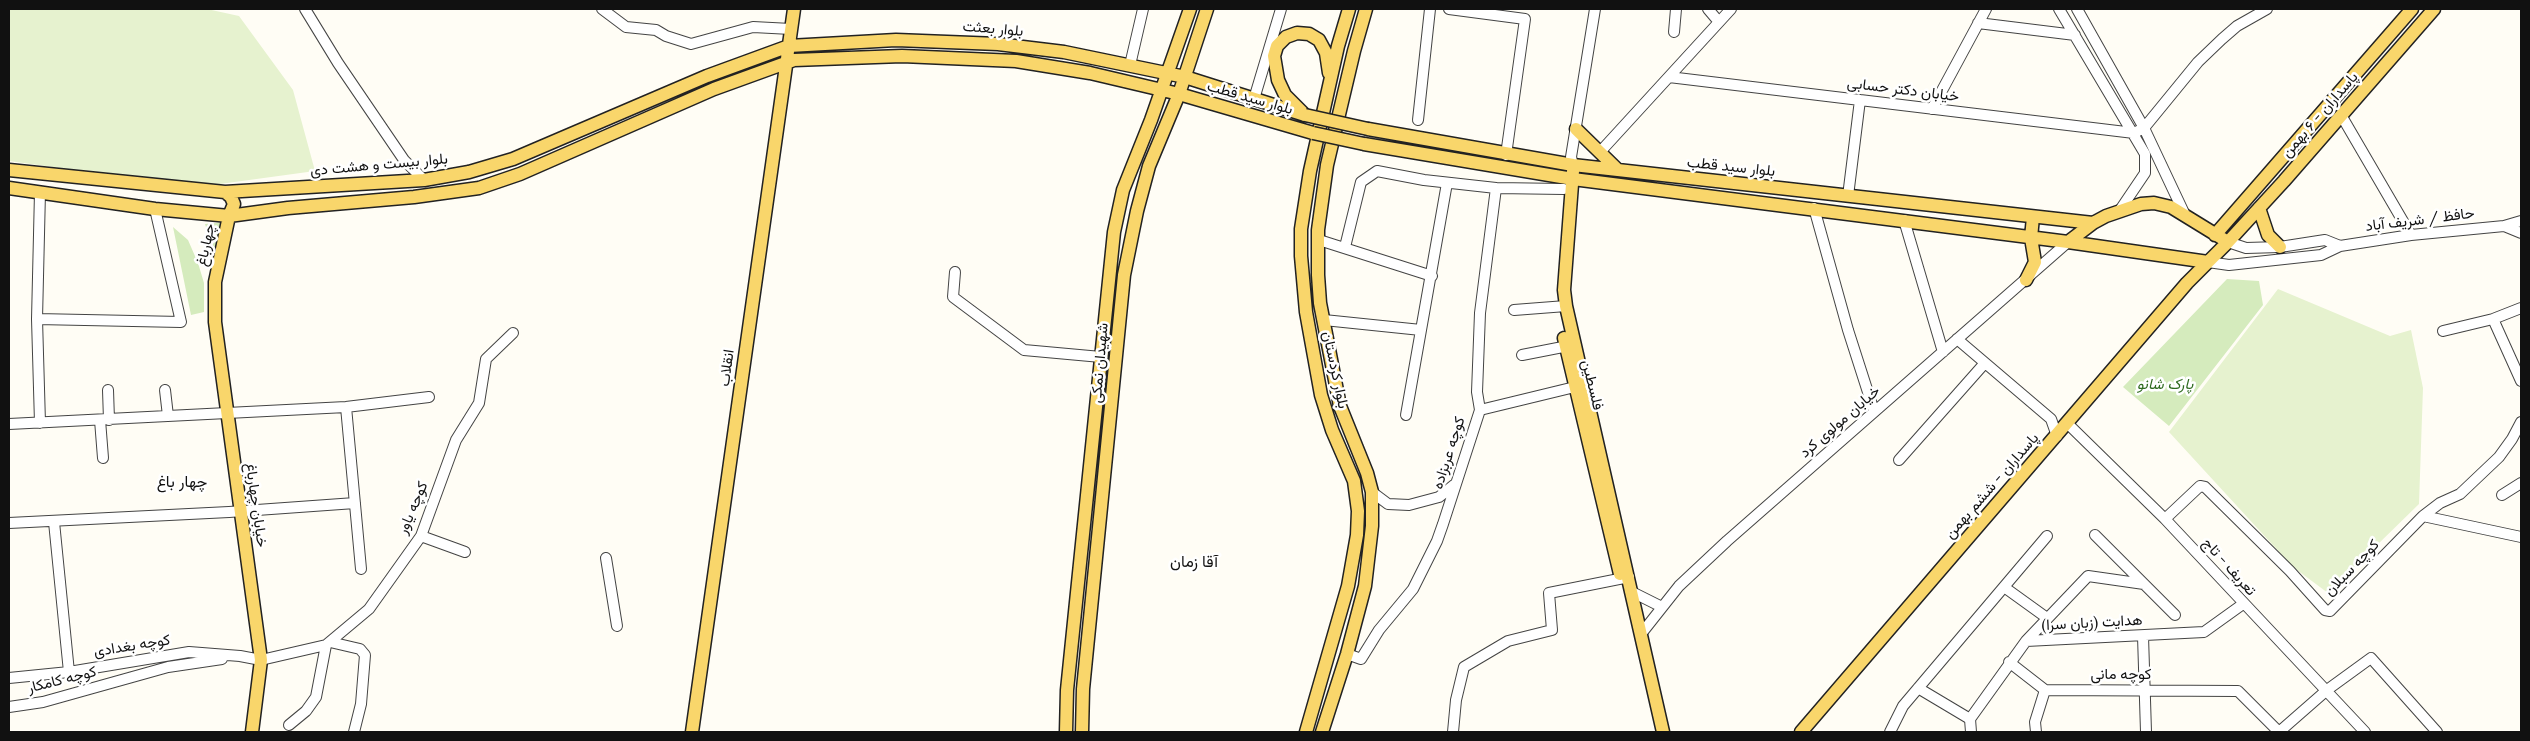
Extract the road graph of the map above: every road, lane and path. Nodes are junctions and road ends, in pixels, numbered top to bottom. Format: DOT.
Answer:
graph roads {
  1 [pos="305,9"];
  2 [pos="602,9"];
  3 [pos="794,9"];
  4 [pos="801,9"];
  5 [pos="1143,9"];
  6 [pos="1190,9"];
  7 [pos="1207,9"];
  8 [pos="1281,9"];
  9 [pos="1349,9"];
  10 [pos="1366,9"];
  11 [pos="1430,9"];
  12 [pos="1449,9"];
  13 [pos="1595,9"];
  14 [pos="1676,9"];
  15 [pos="1708,9"];
  16 [pos="1731,9"];
  17 [pos="1986,9"];
  18 [pos="2060,9"];
  19 [pos="2077,9"];
  20 [pos="2267,9"];
  21 [pos="2412,9"];
  22 [pos="2434,9"];
  23 [pos="1720,22"];
  24 [pos="1978,23"];
  25 [pos="791,29"];
  26 [pos="1674,32"];
  27 [pos="2075,35"];
  28 [pos="793,45"];
  29 [pos="791,61"];
  30 [pos="1130,65"];
  31 [pos="1168,73"];
  32 [pos="1185,77"];
  33 [pos="1669,77"];
  34 [pos="1330,81"];
  35 [pos="1162,90"];
  36 [pos="1179,94"];
  37 [pos="1254,98"];
  38 [pos="1860,100"];
  39 [pos="1932,109"];
  40 [pos="1305,115"];
  41 [pos="2341,115"];
  42 [pos="1418,120"];
  43 [pos="591,126"];
  44 [pos="2144,128"];
  45 [pos="1318,129"];
  46 [pos="1576,129"];
  47 [pos="1336,130"];
  48 [pos="2134,133"];
  49 [pos="597,141"];
  50 [pos="1600,152"];
  51 [pos="1506,155"];
  52 [pos="1570,162"];
  53 [pos="9,170"];
  54 [pos="1618,170"];
  55 [pos="39,174"];
  56 [pos="424,180"];
  57 [pos="1567,182"];
  58 [pos="1446,183"];
  59 [pos="9,188"];
  60 [pos="1496,188"];
  61 [pos="286,189"];
  62 [pos="193,190"];
  63 [pos="40,192"];
  64 [pos="225,192"];
  65 [pos="1848,196"];
  66 [pos="288,208"];
  67 [pos="1814,208"];
  68 [pos="2259,208"];
  69 [pos="155,209"];
  70 [pos="2120,210"];
  71 [pos="194,213"];
  72 [pos="2186,215"];
  73 [pos="229,216"];
  74 [pos="2033,217"];
  75 [pos="1904,220"];
  76 [pos="2521,221"];
  77 [pos="2093,223"];
  78 [pos="2504,226"];
  79 [pos="2521,233"];
  80 [pos="2215,235"];
  81 [pos="2411,235"];
  82 [pos="2031,238"];
  83 [pos="1319,240"];
  84 [pos="2068,242"];
  85 [pos="2228,242"];
  86 [pos="2280,246"];
  87 [pos="2340,246"];
  88 [pos="1346,247"];
  89 [pos="2208,262"];
  90 [pos="955,272"];
  91 [pos="1432,276"];
  92 [pos="2026,280"];
  93 [pos="215,282"];
  94 [pos="1562,306"];
  95 [pos="2521,308"];
  96 [pos="1514,310"];
  97 [pos="37,319"];
  98 [pos="2493,319"];
  99 [pos="1324,320"];
  100 [pos="1420,330"];
  101 [pos="2442,331"];
  102 [pos="513,334"];
  103 [pos="1957,339"];
  104 [pos="1570,346"];
  105 [pos="1943,352"];
  106 [pos="1117,356"];
  107 [pos="1522,356"];
  108 [pos="1101,357"];
  109 [pos="1984,364"];
  110 [pos="2521,381"];
  111 [pos="1580,385"];
  112 [pos="108,390"];
  113 [pos="165,390"];
  114 [pos="429,397"];
  115 [pos="346,407"];
  116 [pos="1480,410"];
  117 [pos="1874,411"];
  118 [pos="228,413"];
  119 [pos="1406,414"];
  120 [pos="168,416"];
  121 [pos="105,420"];
  122 [pos="2521,422"];
  123 [pos="40,423"];
  124 [pos="9,424"];
  125 [pos="2068,424"];
  126 [pos="2057,436"];
  127 [pos="103,458"];
  128 [pos="1899,460"];
  129 [pos="2521,483"];
  130 [pos="1455,484"];
  131 [pos="1372,492"];
  132 [pos="2502,495"];
  133 [pos="355,503"];
  134 [pos="241,511"];
  135 [pos="2423,516"];
  136 [pos="2165,519"];
  137 [pos="54,522"];
  138 [pos="9,523"];
  139 [pos="2095,535"];
  140 [pos="421,536"];
  141 [pos="2046,536"];
  142 [pos="2521,537"];
  143 [pos="465,552"];
  144 [pos="606,558"];
  145 [pos="361,569"];
  146 [pos="1625,578"];
  147 [pos="2144,584"];
  148 [pos="2004,587"];
  149 [pos="1632,592"];
  150 [pos="2243,604"];
  151 [pos="1662,607"];
  152 [pos="2175,614"];
  153 [pos="2047,618"];
  154 [pos="616,626"];
  155 [pos="1641,634"];
  156 [pos="2143,636"];
  157 [pos="2026,641"];
  158 [pos="328,643"];
  159 [pos="1347,654"];
  160 [pos="240,656"];
  161 [pos="261,660"];
  162 [pos="2009,662"];
  163 [pos="69,672"];
  164 [pos="9,678"];
  165 [pos="1918,688"];
  166 [pos="2145,689"];
  167 [pos="1067,690"];
  168 [pos="1083,690"];
  169 [pos="2045,690"];
  170 [pos="2327,690"];
  171 [pos="9,707"];
  172 [pos="1970,719"];
  173 [pos="289,725"];
  174 [pos="252,732"];
  175 [pos="354,732"];
  176 [pos="692,732"];
  177 [pos="700,732"];
  178 [pos="1066,732"];
  179 [pos="1082,732"];
  180 [pos="1306,732"];
  181 [pos="1322,732"];
  182 [pos="1452,732"];
  183 [pos="1663,732"];
  184 [pos="1801,732"];
  185 [pos="1890,732"];
  186 [pos="1971,732"];
  187 [pos="2036,732"];
  188 [pos="2146,732"];
  189 [pos="2279,732"];
  190 [pos="2365,732"];
  191 [pos="2438,732"];
  1 -- 56 [label="street"];
  2 -- 25 [label="street"];
  3 -- 25 [label="main road, انقلاب"];
  4 -- 28 [label="main road, انقلاب"];
  5 -- 30 [label="street"];
  6 -- 31 [label="main road, شهیدان نمکی"];
  7 -- 32 [label="main road, شهیدان نمکی"];
  8 -- 37 [label="street"];
  9 -- 34 [label="main road, بلوار کردستان"];
  10 -- 47 [label="main road, بلوار کردستان"];
  11 -- 42 [label="street"];
  12 -- 51 [label="street"];
  13 -- 46 [label="street"];
  14 -- 26 [label="street"];
  15 -- 23 [label="street"];
  16 -- 23 [label="street"];
  17 -- 24 [label="street"];
  18 -- 27 [label="street"];
  19 -- 44 [label="street"];
  20 -- 44 [label="street"];
  21 -- 80 [label="main road, پاسداران - ۶ بهمن"];
  22 -- 41 [label="main road, پاسداران - ۶ بهمن"];
  23 -- 33 [label="street"];
  24 -- 27 [label="street"];
  24 -- 39 [label="street"];
  25 -- 28 [label="main road, انقلاب"];
  27 -- 48 [label="street"];
  28 -- 29 [label="main road, انقلاب"];
  28 -- 30 [label="main road, بلوار بعثت"];
  28 -- 43 [label="main road, بلوار بیست و هشت دی"];
  29 -- 35 [label="main road, بلوار بعثت"];
  29 -- 49 [label="main road"];
  29 -- 176 [label="main road, انقلاب"];
  29 -- 177 [label="main road, انقلاب"];
  30 -- 31 [label="main road, بلوار بعثت"];
  31 -- 32 [label="main road, بلوار بعثت"];
  31 -- 35 [label="main road, شهیدان نمکی"];
  32 -- 36 [label="main road, شهیدان نمکی"];
  32 -- 37 [label="main road, بلوار سید قطب"];
  33 -- 38 [label="street, خیابان دکتر حسابی"];
  33 -- 50 [label="street"];
  34 -- 40 [label="main road"];
  34 -- 45 [label="main road, بلوار کردستان"];
  35 -- 36 [label="main road, بلوار بعثت"];
  35 -- 108 [label="main road, شهیدان نمکی"];
  36 -- 45 [label="main road, بلوار سید قطب"];
  36 -- 106 [label="main road, شهیدان نمکی"];
  37 -- 40 [label="main road, بلوار سید قطب"];
  38 -- 39 [label="street, خیابان دکتر حسابی"];
  38 -- 65 [label="street"];
  39 -- 48 [label="street, خیابان دکتر حسابی"];
  40 -- 51 [label="main road, بلوار سید قطب, bridge"];
  41 -- 68 [label="main road, پاسداران - ۶ بهمن"];
  41 -- 81 [label="street"];
  43 -- 49 [label="main road"];
  43 -- 56 [label="main road, بلوار بیست و هشت دی"];
  44 -- 48 [label="street"];
  44 -- 72 [label="street"];
  45 -- 47 [label="main road"];
  45 -- 57 [label="main road, بلوار سید قطب, bridge"];
  45 -- 180 [label="main road, بلوار کردستان"];
  46 -- 50 [label="main road"];
  46 -- 52 [label="street"];
  47 -- 83 [label="main road, بلوار کردستان"];
  48 -- 70 [label="street"];
  49 -- 66 [label="main road"];
  50 -- 54 [label="main road"];
  51 -- 52 [label="main road, بلوار سید قطب"];
  52 -- 54 [label="main road, بلوار سید قطب"];
  52 -- 57 [label="main road, فلسطین"];
  53 -- 55 [label="main road, بلوار بیست و هشت دی"];
  54 -- 65 [label="main road, بلوار سید قطب"];
  55 -- 62 [label="main road, بلوار بیست و هشت دی"];
  55 -- 63 [label="main road"];
  56 -- 61 [label="main road, بلوار بیست و هشت دی"];
  57 -- 60 [label="street"];
  57 -- 67 [label="main road, بلوار سید قطب"];
  57 -- 94 [label="main road, فلسطین"];
  58 -- 60 [label="street"];
  58 -- 88 [label="street"];
  58 -- 91 [label="street"];
  59 -- 63 [label="main road"];
  60 -- 116 [label="street, کوچه عربزاده"];
  61 -- 64 [label="main road, بلوار بیست و هشت دی"];
  61 -- 66 [label="main road"];
  62 -- 64 [label="main road, بلوار بیست و هشت دی"];
  62 -- 71 [label="main road"];
  63 -- 69 [label="main road"];
  63 -- 97 [label="street"];
  64 -- 73 [label="main road, چهارباغ"];
  65 -- 74 [label="main road, بلوار سید قطب"];
  66 -- 73 [label="main road"];
  67 -- 75 [label="main road, بلوار سید قطب"];
  67 -- 117 [label="street"];
  68 -- 85 [label="main road, پاسداران - ۶ بهمن"];
  68 -- 86 [label="main road"];
  69 -- 71 [label="main road"];
  69 -- 97 [label="street"];
  70 -- 72 [label="main road"];
  70 -- 77 [label="main road"];
  71 -- 73 [label="main road"];
  72 -- 80 [label="main road"];
  73 -- 93 [label="main road, چهارباغ"];
  74 -- 77 [label="main road, بلوار سید قطب"];
  74 -- 82 [label="main road"];
  75 -- 82 [label="main road, بلوار سید قطب"];
  75 -- 105 [label="street"];
  76 -- 78 [label="street, حافظ / شریف آباد"];
  77 -- 84 [label="main road"];
  78 -- 79 [label="street, حافظ / شریف آباد"];
  78 -- 81 [label="street, حافظ / شریف آباد"];
  80 -- 85 [label="main road"];
  81 -- 87 [label="street, حافظ / شریف آباد"];
  82 -- 84 [label="main road, بلوار سید قطب"];
  82 -- 92 [label="main road"];
  83 -- 88 [label="street"];
  83 -- 99 [label="main road, بلوار کردستان"];
  84 -- 89 [label="main road, بلوار سید قطب"];
  84 -- 92 [label="street, خیابان مولوی کرد"];
  85 -- 86 [label="street, حافظ / شریف آباد"];
  85 -- 89 [label="main road, پاسداران - ۶ بهمن"];
  86 -- 87 [label="street, حافظ / شریف آباد"];
  87 -- 89 [label="street, حافظ / شریف آباد"];
  88 -- 91 [label="street"];
  89 -- 125 [label="main road, پاسداران - ششم بهمن"];
  90 -- 108 [label="street"];
  91 -- 100 [label="street"];
  92 -- 103 [label="street, خیابان مولوی کرد"];
  93 -- 118 [label="main road, خیابان چهارباغ"];
  94 -- 96 [label="street"];
  94 -- 104 [label="main road, فلسطین"];
  95 -- 98 [label="street"];
  97 -- 123 [label="street"];
  98 -- 101 [label="street"];
  98 -- 110 [label="street"];
  99 -- 100 [label="street"];
  99 -- 131 [label="main road, بلوار کردستان"];
  100 -- 119 [label="street"];
  102 -- 140 [label="street, کوچه یاور"];
  103 -- 105 [label="street, خیابان مولوی کرد"];
  103 -- 109 [label="street"];
  104 -- 107 [label="street"];
  104 -- 111 [label="main road, فلسطین"];
  105 -- 117 [label="street, خیابان مولوی کرد"];
  106 -- 108 [label="main road"];
  106 -- 168 [label="main road, شهیدان نمکی"];
  108 -- 167 [label="main road, شهیدان نمکی"];
  109 -- 126 [label="street"];
  109 -- 128 [label="street"];
  111 -- 116 [label="street"];
  111 -- 146 [label="main road, فلسطین"];
  112 -- 121 [label="street"];
  113 -- 120 [label="street"];
  114 -- 115 [label="street"];
  115 -- 118 [label="street"];
  115 -- 133 [label="street"];
  116 -- 130 [label="street, کوچه عربزاده"];
  117 -- 151 [label="street, خیابان مولوی کرد"];
  118 -- 120 [label="street"];
  118 -- 134 [label="main road, خیابان چهارباغ"];
  120 -- 121 [label="street"];
  121 -- 123 [label="street"];
  121 -- 127 [label="street"];
  122 -- 135 [label="street"];
  123 -- 124 [label="street"];
  125 -- 126 [label="main road, پاسداران - ششم بهمن"];
  125 -- 136 [label="street, تعریف - تاج"];
  126 -- 184 [label="main road, پاسداران - ششم بهمن"];
  129 -- 132 [label="street"];
  130 -- 131 [label="street"];
  130 -- 159 [label="street, کوچه عربزاده"];
  131 -- 159 [label="main road, بلوار کردستان"];
  133 -- 134 [label="street"];
  133 -- 145 [label="street"];
  134 -- 137 [label="street"];
  134 -- 161 [label="main road, خیابان چهارباغ"];
  135 -- 136 [label="street, کوچه سبلان"];
  135 -- 142 [label="street"];
  136 -- 150 [label="street, تعریف - تاج"];
  137 -- 138 [label="street"];
  137 -- 163 [label="street"];
  139 -- 147 [label="street"];
  140 -- 143 [label="street"];
  140 -- 158 [label="street, کوچه یاور"];
  141 -- 148 [label="street"];
  144 -- 154 [label="street"];
  146 -- 149 [label="main road, فلسطین"];
  146 -- 182 [label="street"];
  147 -- 152 [label="street"];
  147 -- 153 [label="street"];
  148 -- 153 [label="street"];
  148 -- 165 [label="street"];
  149 -- 151 [label="street"];
  149 -- 155 [label="main road, فلسطین"];
  150 -- 156 [label="street, هدایت (زبان سرا)"];
  150 -- 170 [label="street, تعریف - تاج"];
  151 -- 155 [label="street, خیابان مولوی کرد"];
  153 -- 157 [label="street"];
  155 -- 183 [label="main road, فلسطین"];
  156 -- 157 [label="street, هدایت (زبان سرا)"];
  156 -- 166 [label="street"];
  157 -- 162 [label="street, هدایت (زبان سرا)"];
  158 -- 161 [label="street, کوچه یاور"];
  158 -- 173 [label="street"];
  158 -- 175 [label="street"];
  159 -- 181 [label="main road, بلوار کردستان"];
  160 -- 161 [label="street, کوچه بغدادی"];
  160 -- 163 [label="street, کوچه بغدادی"];
  160 -- 171 [label="street, کوچه کامکار"];
  161 -- 174 [label="main road, خیابان چهارباغ"];
  162 -- 169 [label="street"];
  162 -- 172 [label="street, هدایت (زبان سرا)"];
  163 -- 164 [label="street, کوچه بغدادی"];
  165 -- 172 [label="street"];
  165 -- 185 [label="street"];
  166 -- 169 [label="street, کوچه مانی"];
  166 -- 188 [label="street"];
  166 -- 189 [label="street, کوچه مانی"];
  167 -- 168 [label="main road"];
  167 -- 178 [label="main road, شهیدان نمکی"];
  168 -- 179 [label="main road, شهیدان نمکی"];
  169 -- 187 [label="street"];
  170 -- 189 [label="street"];
  170 -- 190 [label="street, تعریف - تاج"];
  170 -- 191 [label="street"];
  172 -- 186 [label="street"];
}
